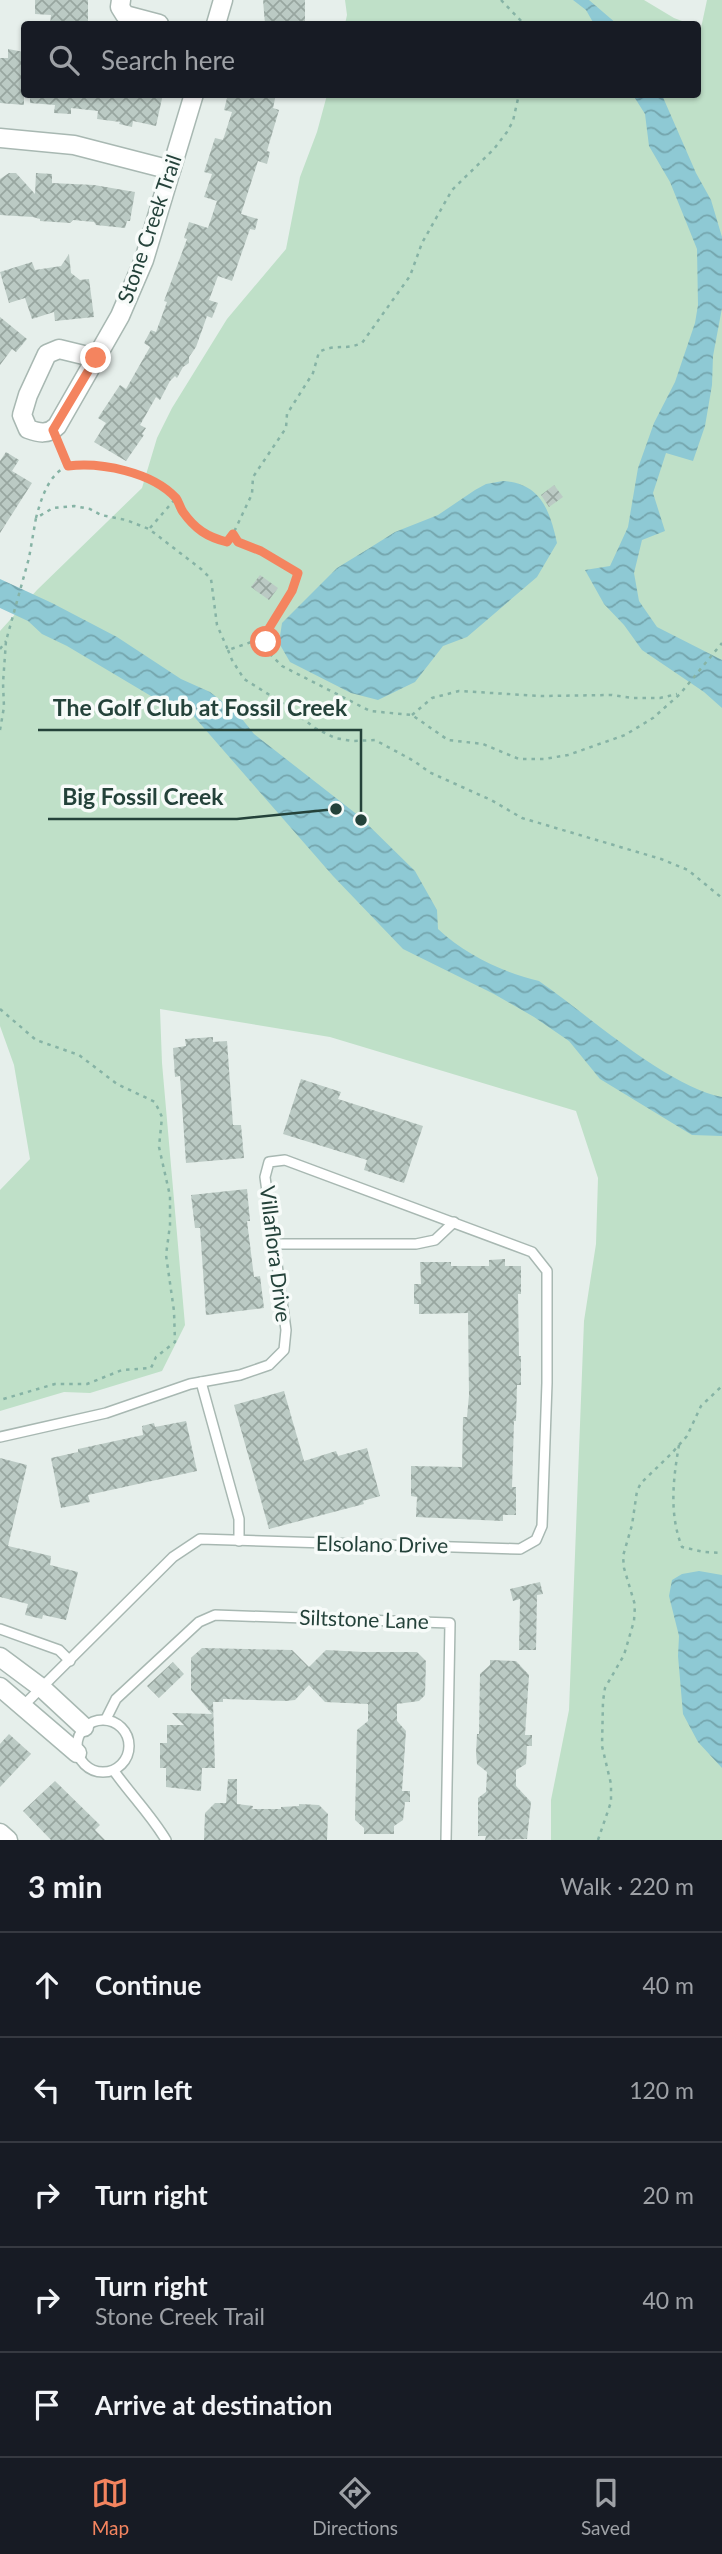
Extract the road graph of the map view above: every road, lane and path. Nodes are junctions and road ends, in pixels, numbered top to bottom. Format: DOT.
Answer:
graph roads {
  1 [pos="121,0"];
  2 [pos="223,0"];
  3 [pos="501,0"];
  4 [pos="148,21"];
  5 [pos="217,21"];
  6 [pos="521,21"];
  7 [pos="193,98"];
  8 [pos="518,98"];
  9 [pos="0,138"];
  10 [pos="171,170"];
  11 [pos="96,358"];
  12 [pos="53,430"];
  13 [pos="68,466"];
  14 [pos="176,498"];
  15 [pos="36,519"];
  16 [pos="149,529"];
  17 [pos="233,534"];
  18 [pos="263,638"];
  19 [pos="6,641"];
  20 [pos="722,643"];
  21 [pos="0,649"];
  22 [pos="228,649"];
  23 [pos="680,694"];
  24 [pos="412,715"];
  25 [pos="0,730"];
  26 [pos="722,898"];
  27 [pos="0,1009"];
  28 [pos="454,1222"];
  29 [pos="274,1244"];
  30 [pos="547,1271"];
  31 [pos="201,1382"];
  32 [pos="722,1386"];
  33 [pos="0,1400"];
  34 [pos="0,1437"];
  35 [pos="679,1445"];
  36 [pos="239,1541"];
  37 [pos="722,1553"];
  38 [pos="0,1629"];
  39 [pos="0,1657"];
  40 [pos="69,1661"];
  41 [pos="0,1687"];
  42 [pos="43,1689"];
  43 [pos="23,1706"];
  44 [pos="106,1719"];
  45 [pos="84,1727"];
  46 [pos="76,1753"];
  47 [pos="114,1771"];
  48 [pos="0,1833"];
  49 [pos="8,1840"];
  50 [pos="166,1840"];
  51 [pos="446,1840"];
  52 [pos="598,1840"];
  1 -- 4 [label="street"];
  2 -- 5 [label="street"];
  3 -- 6 [label="path"];
  7 -- 10 [label="street, Stone Creek Trail"];
  8 -- 17 [label="path"];
  9 -- 10 [label="street"];
  10 -- 11 [label="street, Stone Creek Trail"];
  11 -- 12 [label="street, Stone Creek Trail"];
  11 -- 12 [label="street"];
  12 -- 13 [label="path"];
  13 -- 14 [label="path"];
  13 -- 15 [label="path"];
  14 -- 16 [label="path"];
  14 -- 17 [label="path"];
  15 -- 16 [label="path"];
  15 -- 19 [label="path"];
  16 -- 22 [label="path"];
  17 -- 18 [label="path"];
  18 -- 22 [label="path"];
  18 -- 24 [label="path"];
  19 -- 21 [label="path"];
  19 -- 25 [label="path"];
  20 -- 23 [label="path"];
  22 -- 26 [label="path"];
  23 -- 24 [label="path"];
  23 -- 24 [label="path"];
  27 -- 33 [label="path"];
  28 -- 29 [label="lane"];
  28 -- 29 [label="lane, Villaflora Drive"];
  28 -- 30 [label="lane, Villaflora Drive"];
  29 -- 31 [label="lane, Villaflora Drive"];
  30 -- 36 [label="lane, Elsolano Drive"];
  31 -- 34 [label="lane, Villaflora Drive"];
  31 -- 36 [label="lane"];
  32 -- 35 [label="path"];
  35 -- 37 [label="path"];
  35 -- 52 [label="path"];
  36 -- 40 [label="lane, Elsolano Drive"];
  38 -- 40 [label="lane"];
  39 -- 42 [label="street"];
  40 -- 42 [label="lane, Elsolano Drive"];
  41 -- 43 [label="street"];
  42 -- 43 [label="lane, Elsolano Drive"];
  42 -- 45 [label="street"];
  43 -- 46 [label="street"];
  44 -- 45 [label="lane"];
  44 -- 47 [label="lane"];
  44 -- 51 [label="lane, Siltstone Lane"];
  45 -- 46 [label="lane"];
  46 -- 47 [label="lane"];
  47 -- 50 [label="lane"];
  48 -- 49 [label="street"];
}
